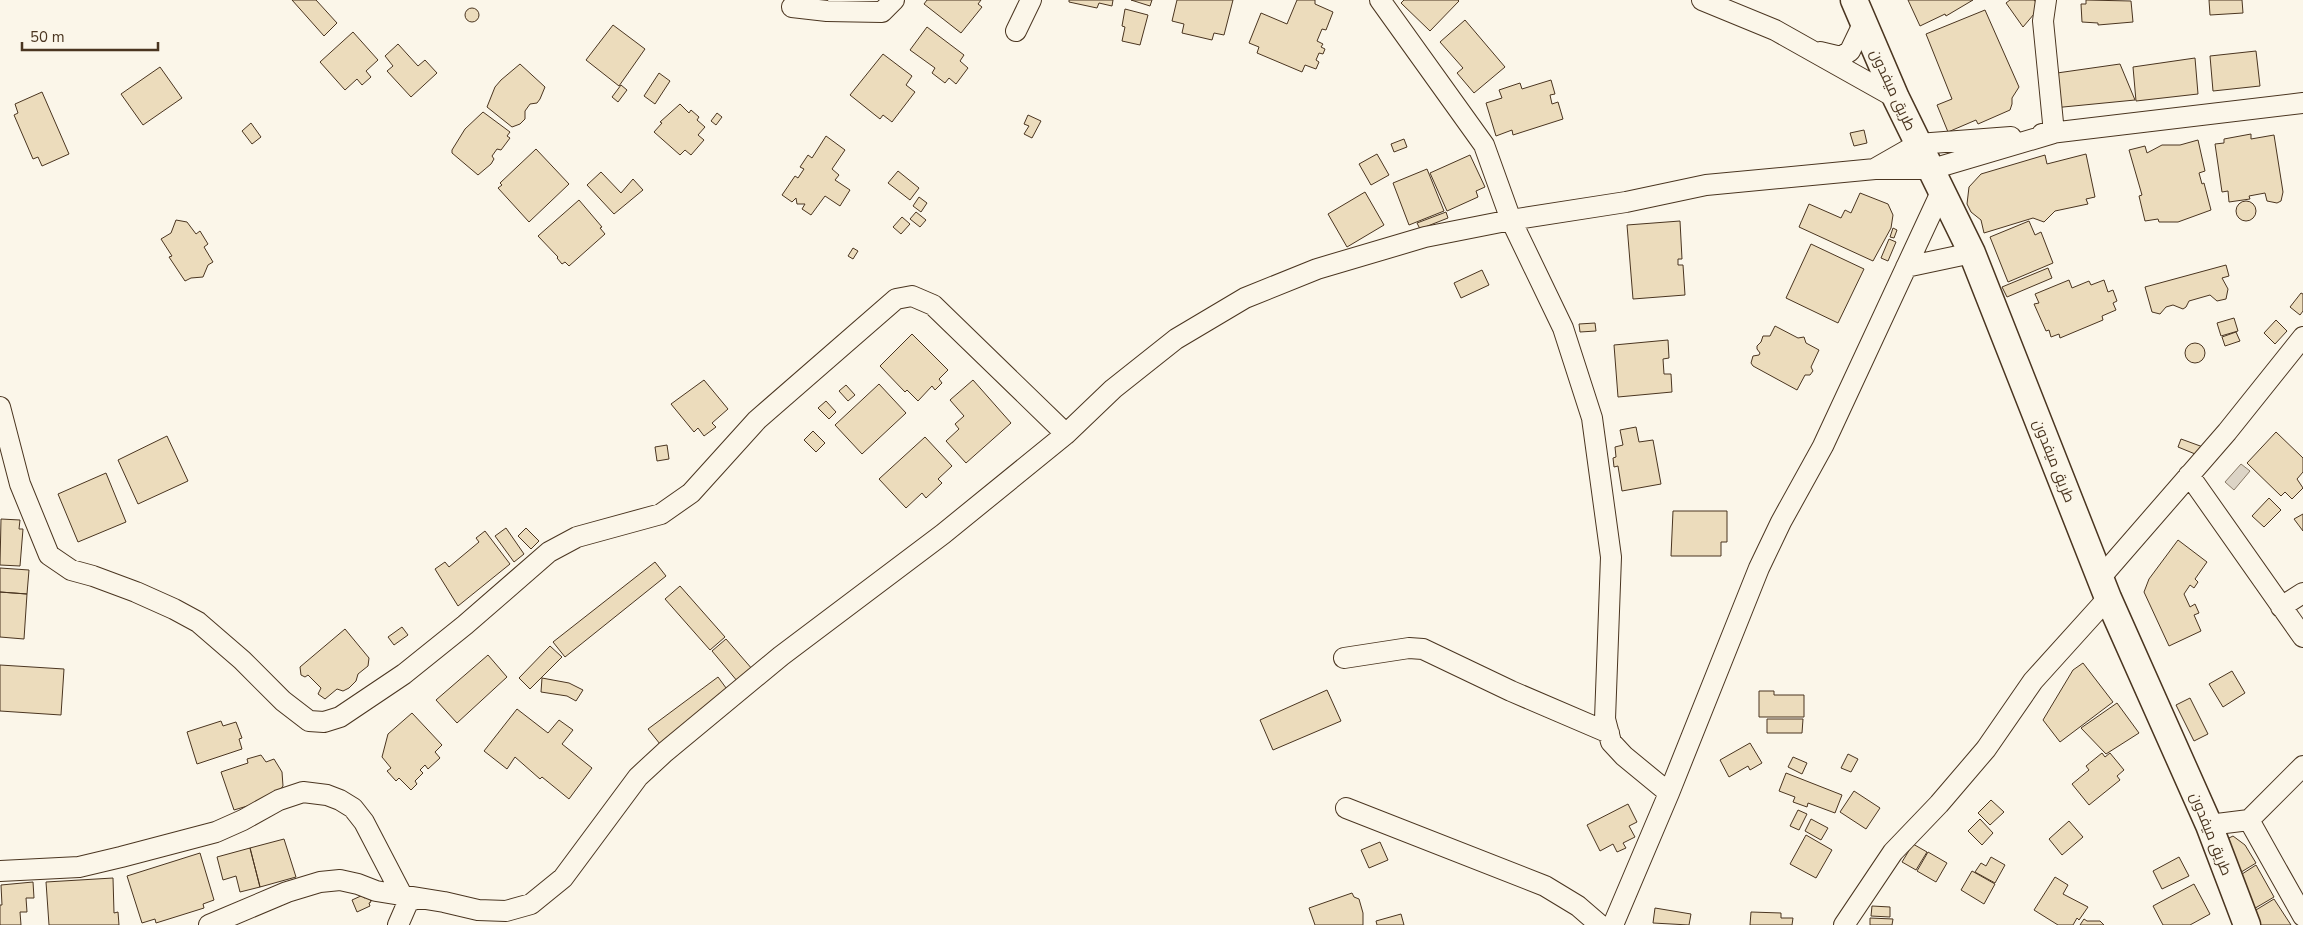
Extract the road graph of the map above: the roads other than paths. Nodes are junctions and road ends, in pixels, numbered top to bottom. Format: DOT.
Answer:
graph roads {
  1 [pos="894,0"];
  2 [pos="1031,0"];
  3 [pos="1380,0"];
  4 [pos="1702,0"];
  5 [pos="1854,0"];
  6 [pos="2046,0"];
  7 [pos="792,7"];
  8 [pos="1863,24"];
  9 [pos="1016,31"];
  10 [pos="1813,51"];
  11 [pos="1896,98"];
  12 [pos="2303,103"];
  13 [pos="2054,133"];
  14 [pos="1918,144"];
  15 [pos="1875,169"];
  16 [pos="1937,179"];
  17 [pos="1511,220"];
  18 [pos="1972,253"];
  19 [pos="1906,267"];
  20 [pos="2303,337"];
  21 [pos="0,407"];
  22 [pos="1066,434"];
  23 [pos="2189,475"];
  24 [pos="2104,588"];
  25 [pos="2303,593"];
  26 [pos="2281,607"];
  27 [pos="2303,637"];
  28 [pos="1344,658"];
  29 [pos="1609,734"];
  30 [pos="2303,766"];
  31 [pos="1669,793"];
  32 [pos="1346,808"];
  33 [pos="2248,820"];
  34 [pos="2209,825"];
  35 [pos="0,871"];
  36 [pos="410,897"];
  37 [pos="2303,916"];
  38 [pos="209,925"];
  39 [pos="398,925"];
  40 [pos="1600,925"];
  41 [pos="1612,925"];
  42 [pos="1844,925"];
  43 [pos="2247,925"];
  1 -- 7 [label="street"];
  2 -- 9 [label="street"];
  3 -- 17 [label="street"];
  4 -- 10 [label="street"];
  5 -- 8 [label="main road, طريق ميفدون"];
  6 -- 13 [label="street"];
  8 -- 10 [label="street"];
  8 -- 11 [label="main road, طريق ميفدون"];
  10 -- 11 [label="street"];
  11 -- 14 [label="main road, طريق ميفدون"];
  12 -- 13 [label="street"];
  13 -- 14 [label="street"];
  13 -- 16 [label="street"];
  14 -- 15 [label="street"];
  14 -- 16 [label="main road, طريق ميفدون"];
  15 -- 16 [label="street"];
  15 -- 17 [label="street"];
  16 -- 18 [label="main road, طريق ميفدون"];
  16 -- 19 [label="street"];
  17 -- 22 [label="street"];
  17 -- 29 [label="street"];
  18 -- 19 [label="street"];
  18 -- 24 [label="main road, طريق ميفدون"];
  19 -- 31 [label="street"];
  20 -- 23 [label="street"];
  21 -- 22 [label="street"];
  22 -- 36 [label="street"];
  23 -- 24 [label="street"];
  23 -- 26 [label="street"];
  24 -- 34 [label="main road, طريق ميفدون"];
  24 -- 42 [label="street"];
  25 -- 26 [label="street"];
  26 -- 27 [label="street"];
  28 -- 29 [label="street"];
  29 -- 31 [label="street"];
  30 -- 33 [label="street"];
  31 -- 41 [label="street"];
  32 -- 40 [label="street"];
  33 -- 34 [label="street"];
  33 -- 37 [label="street"];
  34 -- 43 [label="main road, طريق ميفدون"];
  35 -- 36 [label="street"];
  36 -- 38 [label="street"];
  36 -- 39 [label="street"];
}
